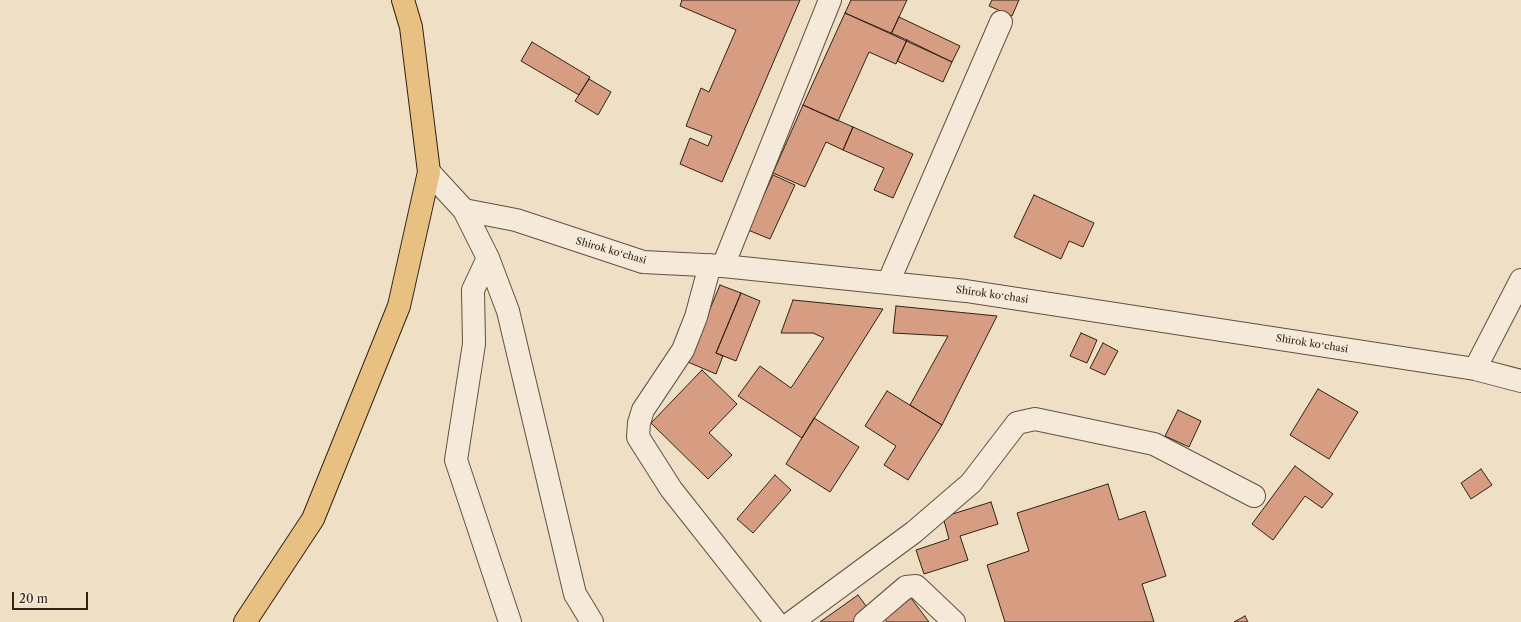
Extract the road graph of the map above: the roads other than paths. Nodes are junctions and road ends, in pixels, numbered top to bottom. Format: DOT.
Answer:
graph roads {
  1 [pos="403,0"];
  2 [pos="830,0"];
  3 [pos="1001,22"];
  4 [pos="429,172"];
  5 [pos="464,210"];
  6 [pos="488,258"];
  7 [pos="716,266"];
  8 [pos="1521,280"];
  9 [pos="888,283"];
  10 [pos="1475,369"];
  11 [pos="1521,381"];
  12 [pos="1254,496"];
  13 [pos="245,622"];
  14 [pos="510,622"];
  15 [pos="592,622"];
  16 [pos="776,622"];
  17 [pos="792,622"];
  18 [pos="865,622"];
  19 [pos="954,622"];
  1 -- 4 [label="main road"];
  2 -- 7 [label="street"];
  3 -- 9 [label="street"];
  4 -- 5 [label="street"];
  4 -- 13 [label="main road"];
  5 -- 6 [label="street"];
  5 -- 7 [label="street, Shirok koʻchasi"];
  6 -- 14 [label="street"];
  6 -- 15 [label="street"];
  7 -- 9 [label="street, Shirok koʻchasi"];
  7 -- 16 [label="street"];
  8 -- 10 [label="street"];
  9 -- 10 [label="street, Shirok koʻchasi"];
  10 -- 11 [label="street, Shirok koʻchasi"];
  12 -- 17 [label="street"];
  18 -- 19 [label="street"];
}
